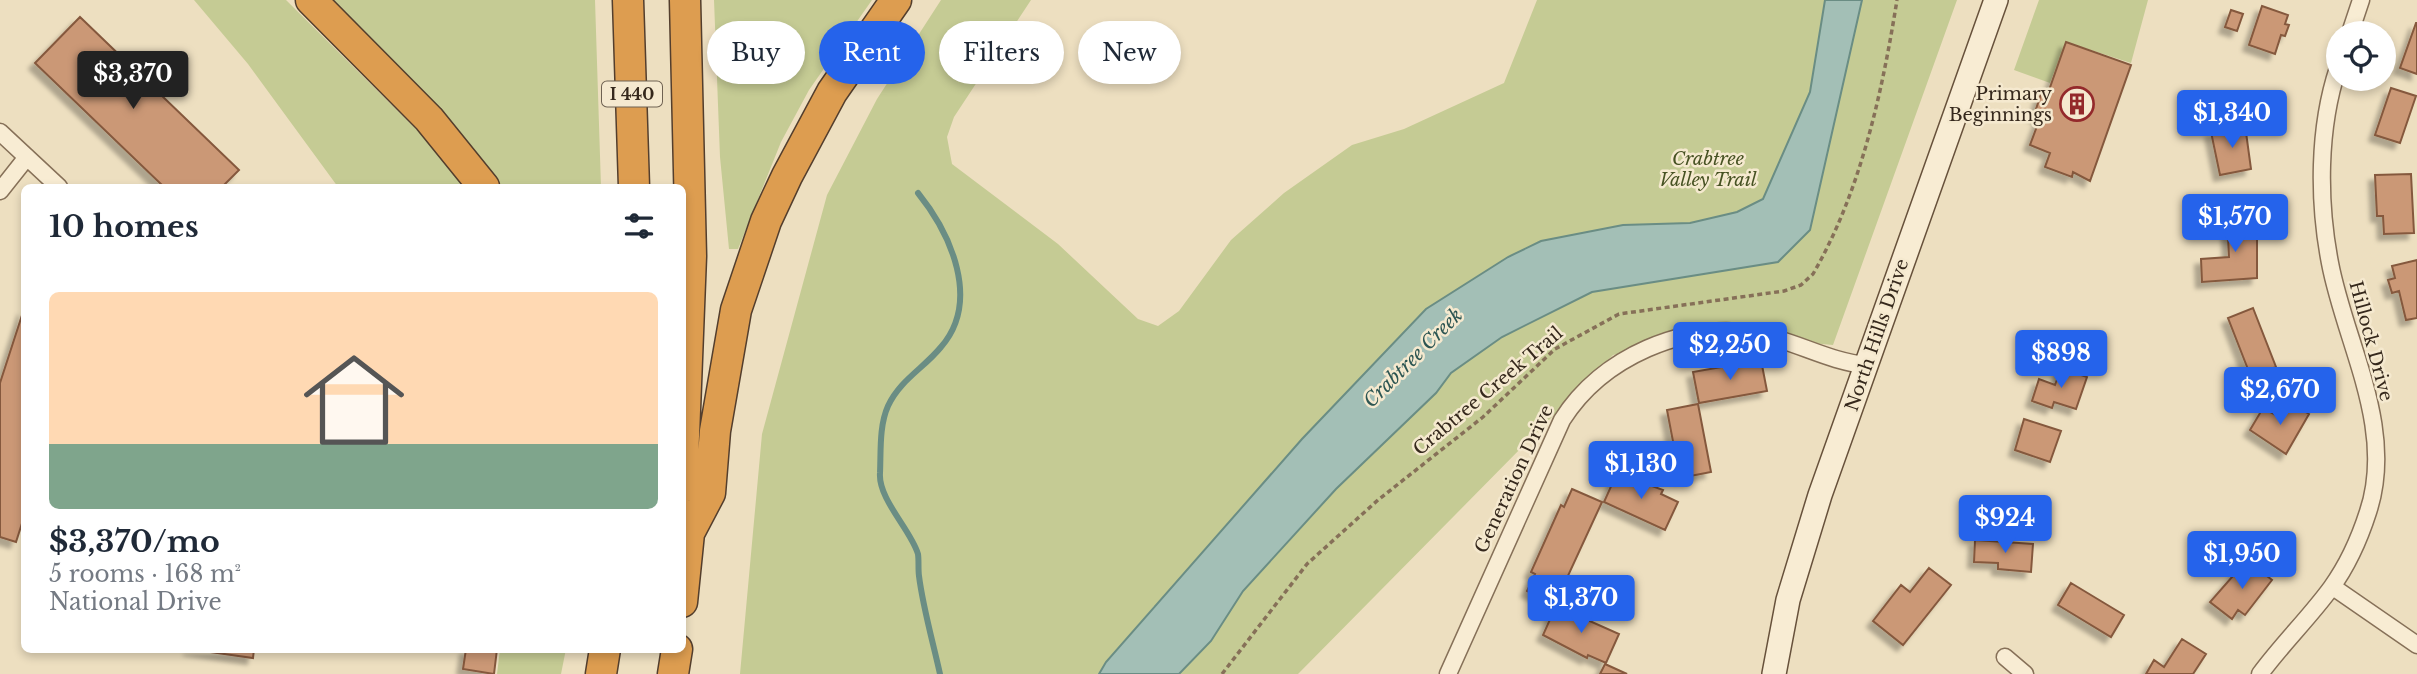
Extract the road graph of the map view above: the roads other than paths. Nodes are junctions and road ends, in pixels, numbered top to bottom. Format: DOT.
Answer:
graph roads {
  1 [pos="311,0"];
  2 [pos="628,0"];
  3 [pos="685,0"];
  4 [pos="896,0"];
  5 [pos="1996,0"];
  6 [pos="2361,0"];
  7 [pos="2354,21"];
  8 [pos="2334,91"];
  9 [pos="0,132"];
  10 [pos="27,157"];
  11 [pos="57,184"];
  12 [pos="482,184"];
  13 [pos="634,184"];
  14 [pos="0,191"];
  15 [pos="1867,365"];
  16 [pos="686,384"];
  17 [pos="686,516"];
  18 [pos="689,533"];
  19 [pos="686,563"];
  20 [pos="2333,587"];
  21 [pos="2417,645"];
  22 [pos="676,653"];
  23 [pos="2005,657"];
  24 [pos="673,674"];
  25 [pos="1448,674"];
  26 [pos="1774,674"];
  27 [pos="2025,674"];
  28 [pos="2260,674"];
  1 -- 12 [label="highway"];
  2 -- 13 [label="highway, I 440"];
  3 -- 16 [label="highway"];
  4 -- 18 [label="highway"];
  5 -- 15 [label="main road, North Hills Drive"];
  6 -- 7 [label="street"];
  8 -- 20 [label="street, Hillock Drive"];
  9 -- 10 [label="street"];
  10 -- 11 [label="street"];
  10 -- 14 [label="street"];
  15 -- 25 [label="street, Generation Drive"];
  15 -- 26 [label="main road, North Hills Drive"];
  17 -- 18 [label="highway"];
  18 -- 19 [label="highway"];
  20 -- 21 [label="street"];
  20 -- 28 [label="street, Hillock Drive"];
  22 -- 24 [label="highway"];
  23 -- 27 [label="street"];
}
